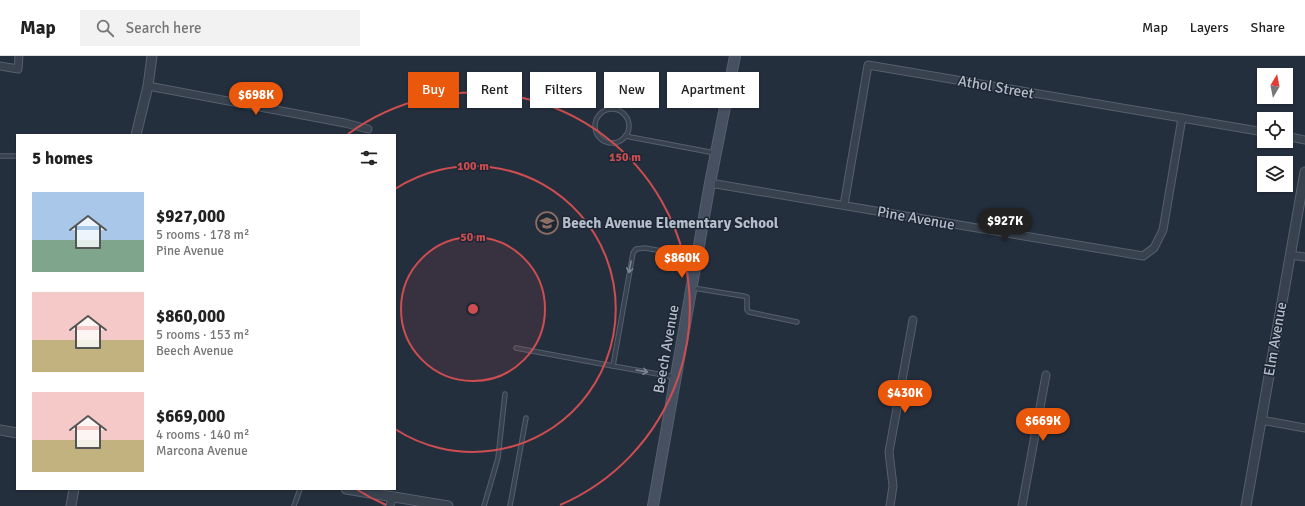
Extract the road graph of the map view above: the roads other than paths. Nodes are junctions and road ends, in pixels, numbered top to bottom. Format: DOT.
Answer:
graph roads {
  1 [pos="19,56"];
  2 [pos="152,56"];
  3 [pos="735,56"];
  4 [pos="0,66"];
  5 [pos="148,86"];
  6 [pos="1182,118"];
  7 [pos="368,129"];
  8 [pos="1257,131"];
  9 [pos="136,134"];
  10 [pos="625,136"];
  11 [pos="1293,137"];
  12 [pos="1305,140"];
  13 [pos="716,153"];
  14 [pos="0,156"];
  15 [pos="16,156"];
  16 [pos="1305,172"];
  17 [pos="710,183"];
  18 [pos="844,205"];
  19 [pos="1290,255"];
  20 [pos="697,257"];
  21 [pos="1305,257"];
  22 [pos="692,288"];
  23 [pos="913,320"];
  24 [pos="797,322"];
  25 [pos="516,348"];
  26 [pos="613,366"];
  27 [pos="1046,376"];
  28 [pos="677,377"];
  29 [pos="505,394"];
  30 [pos="526,418"];
  31 [pos="1261,420"];
  32 [pos="1305,428"];
  33 [pos="0,430"];
  34 [pos="16,433"];
  35 [pos="74,490"];
  36 [pos="300,490"];
  37 [pos="350,490"];
  38 [pos="391,501"];
  39 [pos="71,506"];
  40 [pos="294,506"];
  41 [pos="448,506"];
  42 [pos="484,506"];
  43 [pos="510,506"];
  44 [pos="654,506"];
  45 [pos="890,506"];
  46 [pos="1022,506"];
  47 [pos="1246,506"];
  1 -- 4 [label="street"];
  2 -- 5 [label="street"];
  3 -- 13 [label="main road, Beech Avenue"];
  5 -- 7 [label="street"];
  5 -- 9 [label="street"];
  6 -- 8 [label="street, Athol Street"];
  6 -- 18 [label="street, Pine Avenue"];
  6 -- 18 [label="street, Athol Street"];
  10 -- 10 [label="lane"];
  10 -- 13 [label="lane"];
  11 -- 12 [label="street"];
  13 -- 17 [label="main road, Beech Avenue"];
  14 -- 15 [label="lane"];
  16 -- 19 [label="street, Elm Avenue"];
  17 -- 18 [label="street, Pine Avenue"];
  17 -- 20 [label="main road, Beech Avenue"];
  19 -- 21 [label="street"];
  19 -- 31 [label="street, Elm Avenue"];
  20 -- 22 [label="main road, Beech Avenue"];
  20 -- 26 [label="lane, one-way"];
  22 -- 24 [label="lane"];
  22 -- 28 [label="main road, Beech Avenue"];
  23 -- 45 [label="street"];
  25 -- 26 [label="lane"];
  26 -- 28 [label="lane, one-way"];
  27 -- 46 [label="street"];
  28 -- 44 [label="main road, Beech Avenue"];
  29 -- 42 [label="lane"];
  30 -- 43 [label="lane"];
  31 -- 32 [label="street"];
  31 -- 47 [label="street, Elm Avenue"];
  33 -- 34 [label="street"];
  35 -- 39 [label="street"];
  36 -- 40 [label="lane"];
  37 -- 38 [label="street"];
  38 -- 41 [label="street"];
}
